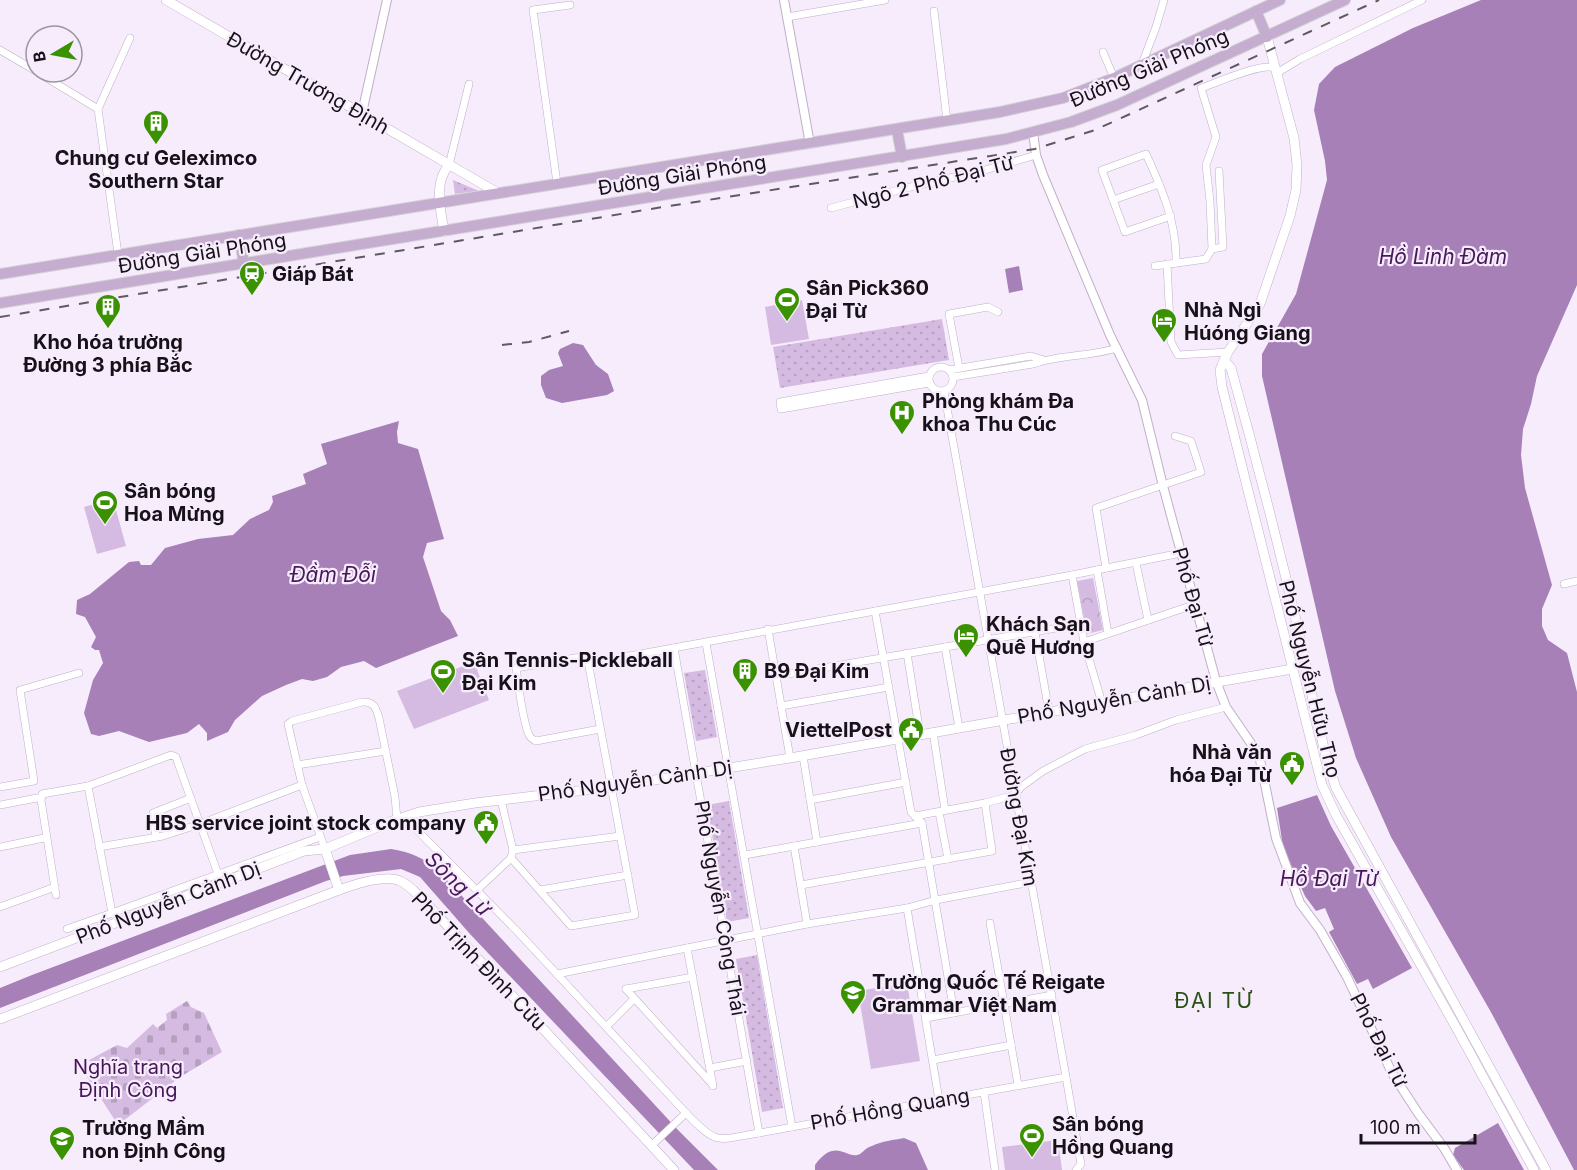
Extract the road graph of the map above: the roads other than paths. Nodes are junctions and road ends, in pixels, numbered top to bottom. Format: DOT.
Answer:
graph roads {
  1 [pos="166,0"];
  2 [pos="387,0"];
  3 [pos="784,0"];
  4 [pos="885,0"];
  5 [pos="1164,0"];
  6 [pos="1280,0"];
  7 [pos="1345,0"];
  8 [pos="1422,0"];
  9 [pos="570,5"];
  10 [pos="933,11"];
  11 [pos="1256,12"];
  12 [pos="786,17"];
  13 [pos="1267,37"];
  14 [pos="130,38"];
  15 [pos="0,50"];
  16 [pos="1103,52"];
  17 [pos="24,64"];
  18 [pos="1142,64"];
  19 [pos="1276,70"];
  20 [pos="1114,78"];
  21 [pos="57,84"];
  22 [pos="469,84"];
  23 [pos="98,109"];
  24 [pos="362,113"];
  25 [pos="947,122"];
  26 [pos="897,130"];
  27 [pos="1033,132"];
  28 [pos="810,144"];
  29 [pos="1036,155"];
  30 [pos="902,158"];
  31 [pos="449,165"];
  32 [pos="1219,171"];
  33 [pos="557,183"];
  34 [pos="1160,184"];
  35 [pos="498,193"];
  36 [pos="1113,200"];
  37 [pos="440,202"];
  38 [pos="831,208"];
  39 [pos="1171,216"];
  40 [pos="444,232"];
  41 [pos="239,235"];
  42 [pos="1212,249"];
  43 [pos="118,254"];
  44 [pos="1176,263"];
  45 [pos="244,264"];
  46 [pos="1167,264"];
  47 [pos="1155,266"];
  48 [pos="0,274"];
  49 [pos="0,303"];
  50 [pos="998,312"];
  51 [pos="1117,348"];
  52 [pos="1226,356"];
  53 [pos="1045,360"];
  54 [pos="959,368"];
  55 [pos="951,374"];
  56 [pos="929,379"];
  57 [pos="944,391"];
  58 [pos="781,405"];
  59 [pos="1175,436"];
  60 [pos="1163,486"];
  61 [pos="1181,553"];
  62 [pos="1136,563"];
  63 [pos="1106,568"];
  64 [pos="1097,570"];
  65 [pos="1071,575"];
  66 [pos="1577,581"];
  67 [pos="1564,584"];
  68 [pos="980,592"];
  69 [pos="1196,604"];
  70 [pos="875,611"];
  71 [pos="1148,620"];
  72 [pos="1080,624"];
  73 [pos="768,629"];
  74 [pos="1035,632"];
  75 [pos="1108,633"];
  76 [pos="988,640"];
  77 [pos="1084,642"];
  78 [pos="706,643"];
  79 [pos="945,647"];
  80 [pos="674,648"];
  81 [pos="907,653"];
  82 [pos="883,657"];
  83 [pos="602,661"];
  84 [pos="1305,666"];
  85 [pos="1292,669"];
  86 [pos="79,673"];
  87 [pos="776,676"];
  88 [pos="1216,681"];
  89 [pos="889,687"];
  90 [pos="1102,703"];
  91 [pos="781,706"];
  92 [pos="1226,707"];
  93 [pos="1049,712"];
  94 [pos="1002,720"];
  95 [pos="959,728"];
  96 [pos="600,729"];
  97 [pos="933,732"];
  98 [pos="920,734"];
  99 [pos="898,738"];
  100 [pos="386,751"];
  101 [pos="802,756"];
  102 [pos="790,758"];
  103 [pos="297,765"];
  104 [pos="729,767"];
  105 [pos="696,773"];
  106 [pos="906,782"];
  107 [pos="302,785"];
  108 [pos="88,786"];
  109 [pos="0,787"];
  110 [pos="611,787"];
  111 [pos="1015,795"];
  112 [pos="37,798"];
  113 [pos="191,798"];
  114 [pos="501,800"];
  115 [pos="810,800"];
  116 [pos="985,803"];
  117 [pos="0,805"];
  118 [pos="942,811"];
  119 [pos="915,816"];
  120 [pos="397,819"];
  121 [pos="922,823"];
  122 [pos="200,824"];
  123 [pos="621,836"];
  124 [pos="156,837"];
  125 [pos="320,837"];
  126 [pos="44,838"];
  127 [pos="817,842"];
  128 [pos="794,846"];
  129 [pos="0,847"];
  130 [pos="99,847"];
  131 [pos="513,850"];
  132 [pos="326,854"];
  133 [pos="744,855"];
  134 [pos="511,858"];
  135 [pos="948,859"];
  136 [pos="929,862"];
  137 [pos="218,874"];
  138 [pos="628,875"];
  139 [pos="1031,882"];
  140 [pos="801,885"];
  141 [pos="338,886"];
  142 [pos="477,890"];
  143 [pos="540,890"];
  144 [pos="936,900"];
  145 [pos="0,907"];
  146 [pos="907,908"];
  147 [pos="112,913"];
  148 [pos="990,922"];
  149 [pos="807,924"];
  150 [pos="67,929"];
  151 [pos="759,934"];
  152 [pos="726,941"];
  153 [pos="687,948"];
  154 [pos="0,967"];
  155 [pos="557,974"];
  156 [pos="693,977"];
  157 [pos="1052,995"];
  158 [pos="634,999"];
  159 [pos="1004,1004"];
  160 [pos="954,1013"];
  161 [pos="926,1018"];
  162 [pos="0,1019"];
  163 [pos="607,1026"];
  164 [pos="1011,1045"];
  165 [pos="933,1060"];
  166 [pos="747,1061"];
  167 [pos="710,1068"];
  168 [pos="1066,1077"];
  169 [pos="1018,1085"];
  170 [pos="1501,1085"];
  171 [pos="1491,1091"];
  172 [pos="984,1092"];
  173 [pos="939,1100"];
  174 [pos="686,1113"];
  175 [pos="792,1127"];
  176 [pos="759,1133"];
  177 [pos="655,1143"];
  178 [pos="674,1170"];
  179 [pos="995,1170"];
  180 [pos="1076,1170"];
  181 [pos="1457,1170"];
  182 [pos="1534,1170"];
  183 [pos="1546,1170"];
  1 -- 24 [label="main road, Đường Trương Định"];
  2 -- 24 [label="street"];
  3 -- 12 [label="street"];
  4 -- 12 [label="street"];
  5 -- 18 [label="street"];
  6 -- 11 [label="main road, Đường Giải Phóng"];
  7 -- 13 [label="main road, Đường Giải Phóng"];
  8 -- 19 [label="street"];
  9 -- 33 [label="street"];
  10 -- 25 [label="street"];
  11 -- 13 [label="main road"];
  11 -- 18 [label="main road, Đường Giải Phóng"];
  12 -- 28 [label="street"];
  13 -- 19 [label="main road"];
  13 -- 27 [label="main road, Đường Giải Phóng"];
  14 -- 23 [label="street"];
  15 -- 17 [label="street"];
  16 -- 20 [label="street"];
  18 -- 20 [label="main road, Đường Giải Phóng"];
  19 -- 42 [label="street"];
  19 -- 52 [label="main road"];
  20 -- 25 [label="main road, Đường Giải Phóng"];
  21 -- 23 [label="street"];
  22 -- 31 [label="street"];
  23 -- 43 [label="street"];
  24 -- 31 [label="main road, Đường Trương Định"];
  25 -- 26 [label="main road, Đường Giải Phóng"];
  26 -- 28 [label="main road, Đường Giải Phóng"];
  26 -- 30 [label="main road"];
  27 -- 29 [label="street, Phố Đại Từ"];
  27 -- 30 [label="main road, Đường Giải Phóng"];
  28 -- 33 [label="main road, Đường Giải Phóng"];
  29 -- 38 [label="street, Ngõ 2 Phố Đại Từ"];
  29 -- 51 [label="street, Phố Đại Từ"];
  30 -- 40 [label="main road, Đường Giải Phóng"];
  31 -- 35 [label="main road, Đường Trương Định"];
  31 -- 37 [label="main road"];
  32 -- 42 [label="street"];
  33 -- 35 [label="main road, Đường Giải Phóng"];
  34 -- 36 [label="street"];
  34 -- 36 [label="street"];
  34 -- 39 [label="street"];
  35 -- 37 [label="main road, Đường Giải Phóng"];
  36 -- 39 [label="street"];
  37 -- 40 [label="main road"];
  37 -- 41 [label="main road, Đường Giải Phóng"];
  39 -- 44 [label="street"];
  40 -- 45 [label="main road, Đường Giải Phóng"];
  41 -- 43 [label="main road, Đường Giải Phóng"];
  41 -- 45 [label="main road"];
  42 -- 44 [label="street"];
  43 -- 48 [label="main road, Đường Giải Phóng"];
  44 -- 46 [label="street"];
  45 -- 49 [label="main road, Đường Giải Phóng"];
  46 -- 47 [label="street"];
  46 -- 52 [label="street"];
  50 -- 54 [label="street"];
  51 -- 53 [label="street"];
  51 -- 60 [label="street, Phố Đại Từ"];
  52 -- 84 [label="main road, Phố Nguyễn Hữu Thọ"];
  52 -- 85 [label="main road, Phố Nguyễn Hữu Thọ"];
  53 -- 54 [label="street"];
  53 -- 55 [label="street"];
  54 -- 55 [label="street"];
  55 -- 56 [label="street"];
  55 -- 57 [label="street"];
  56 -- 57 [label="street"];
  56 -- 58 [label="street"];
  57 -- 68 [label="street, Đường Đại Kim"];
  59 -- 60 [label="street"];
  60 -- 61 [label="street, Phố Đại Từ"];
  60 -- 63 [label="street"];
  61 -- 62 [label="street"];
  61 -- 69 [label="street, Phố Đại Từ"];
  62 -- 63 [label="street"];
  62 -- 71 [label="street"];
  63 -- 64 [label="street"];
  64 -- 65 [label="street"];
  64 -- 75 [label="street"];
  65 -- 68 [label="street"];
  65 -- 72 [label="street"];
  66 -- 67 [label="street"];
  68 -- 70 [label="street"];
  68 -- 76 [label="street, Đường Đại Kim"];
  69 -- 71 [label="street"];
  69 -- 88 [label="street, Phố Đại Từ"];
  70 -- 73 [label="street"];
  70 -- 82 [label="street"];
  71 -- 75 [label="street"];
  72 -- 74 [label="street"];
  72 -- 77 [label="street"];
  73 -- 78 [label="street"];
  73 -- 87 [label="street"];
  74 -- 76 [label="street"];
  74 -- 93 [label="street"];
  75 -- 77 [label="street"];
  76 -- 79 [label="street"];
  76 -- 94 [label="street, Đường Đại Kim"];
  77 -- 90 [label="street"];
  78 -- 80 [label="street"];
  78 -- 104 [label="street, Phố Nguyễn Công Thái"];
  79 -- 81 [label="street"];
  79 -- 95 [label="street"];
  80 -- 83 [label="street"];
  80 -- 105 [label="street, Phố Nguyễn Công Thái"];
  81 -- 82 [label="street"];
  81 -- 98 [label="street"];
  82 -- 87 [label="street"];
  82 -- 89 [label="street"];
  84 -- 85 [label="street"];
  84 -- 170 [label="main road, Phố Nguyễn Hữu Thọ"];
  85 -- 88 [label="main road, Phố Nguyễn Cảnh Dị"];
  85 -- 171 [label="main road, Phố Nguyễn Hữu Thọ"];
  86 -- 109 [label="street"];
  87 -- 91 [label="street"];
  88 -- 90 [label="main road, Phố Nguyễn Cảnh Dị"];
  88 -- 92 [label="street, Phố Đại Từ"];
  89 -- 91 [label="street"];
  89 -- 99 [label="street"];
  90 -- 93 [label="main road, Phố Nguyễn Cảnh Dị"];
  91 -- 102 [label="street"];
  92 -- 111 [label="street"];
  92 -- 181 [label="street, Phố Đại Từ"];
  93 -- 94 [label="main road, Phố Nguyễn Cảnh Dị"];
  94 -- 95 [label="main road, Phố Nguyễn Cảnh Dị"];
  94 -- 111 [label="street, Đường Đại Kim"];
  95 -- 97 [label="main road, Phố Nguyễn Cảnh Dị"];
  96 -- 96 [label="street"];
  96 -- 110 [label="street"];
  97 -- 98 [label="main road, Phố Nguyễn Cảnh Dị"];
  97 -- 118 [label="street"];
  98 -- 99 [label="main road, Phố Nguyễn Cảnh Dị"];
  99 -- 101 [label="main road, Phố Nguyễn Cảnh Dị"];
  99 -- 106 [label="street"];
  100 -- 103 [label="street"];
  100 -- 103 [label="street"];
  100 -- 120 [label="street"];
  101 -- 102 [label="main road, Phố Nguyễn Cảnh Dị"];
  101 -- 115 [label="street"];
  102 -- 104 [label="main road, Phố Nguyễn Cảnh Dị"];
  103 -- 107 [label="street"];
  104 -- 105 [label="main road, Phố Nguyễn Cảnh Dị"];
  104 -- 133 [label="street, Phố Nguyễn Công Thái"];
  105 -- 110 [label="main road, Phố Nguyễn Cảnh Dị"];
  105 -- 152 [label="street, Phố Nguyễn Công Thái"];
  106 -- 115 [label="street"];
  106 -- 119 [label="street"];
  107 -- 122 [label="street"];
  107 -- 125 [label="street"];
  108 -- 113 [label="street"];
  108 -- 130 [label="street"];
  108 -- 145 [label="street"];
  110 -- 114 [label="main road, Phố Nguyễn Cảnh Dị"];
  110 -- 123 [label="street"];
  111 -- 116 [label="street"];
  111 -- 139 [label="street, Đường Đại Kim"];
  112 -- 117 [label="street"];
  113 -- 122 [label="street"];
  113 -- 124 [label="street"];
  114 -- 120 [label="main road, Phố Nguyễn Cảnh Dị"];
  114 -- 131 [label="street"];
  115 -- 127 [label="street"];
  116 -- 118 [label="street"];
  116 -- 135 [label="street"];
  118 -- 119 [label="street"];
  118 -- 135 [label="street"];
  119 -- 121 [label="street"];
  120 -- 132 [label="main road, Phố Nguyễn Cảnh Dị"];
  120 -- 142 [label="street"];
  121 -- 127 [label="street"];
  121 -- 136 [label="street"];
  122 -- 124 [label="street"];
  122 -- 137 [label="street"];
  123 -- 131 [label="street"];
  123 -- 138 [label="street"];
  124 -- 130 [label="street"];
  125 -- 132 [label="street"];
  125 -- 137 [label="street"];
  126 -- 129 [label="street"];
  127 -- 128 [label="street"];
  128 -- 133 [label="street"];
  128 -- 140 [label="street"];
  130 -- 147 [label="street"];
  131 -- 134 [label="street"];
  132 -- 141 [label="main road"];
  132 -- 154 [label="main road, Phố Nguyễn Cảnh Dị"];
  133 -- 151 [label="street, Phố Nguyễn Công Thái"];
  134 -- 142 [label="street"];
  134 -- 143 [label="street"];
  135 -- 136 [label="street"];
  136 -- 140 [label="street"];
  136 -- 144 [label="street"];
  137 -- 147 [label="street"];
  138 -- 143 [label="street"];
  138 -- 143 [label="street"];
  139 -- 144 [label="street"];
  139 -- 157 [label="street, Đường Đại Kim"];
  140 -- 149 [label="street"];
  141 -- 162 [label="main road, Phố Trịnh Đình Cửu"];
  141 -- 177 [label="main road, Phố Trịnh Đình Cửu"];
  142 -- 155 [label="street"];
  144 -- 146 [label="street"];
  144 -- 160 [label="street"];
  146 -- 149 [label="street"];
  146 -- 161 [label="street"];
  147 -- 150 [label="street"];
  148 -- 159 [label="street"];
  149 -- 151 [label="street"];
  151 -- 152 [label="street"];
  151 -- 175 [label="street, Phố Nguyễn Công Thái"];
  152 -- 153 [label="street"];
  152 -- 166 [label="street, Phố Nguyễn Công Thái"];
  153 -- 155 [label="street"];
  153 -- 156 [label="street"];
  155 -- 163 [label="street"];
  156 -- 158 [label="street"];
  156 -- 167 [label="street"];
  157 -- 159 [label="street"];
  157 -- 168 [label="street, Đường Đại Kim"];
  158 -- 163 [label="street"];
  158 -- 167 [label="street"];
  159 -- 160 [label="street"];
  159 -- 164 [label="street"];
  160 -- 161 [label="street"];
  161 -- 165 [label="street"];
  163 -- 174 [label="street"];
  164 -- 165 [label="street"];
  164 -- 169 [label="street"];
  165 -- 173 [label="street"];
  166 -- 167 [label="street"];
  166 -- 176 [label="street, Phố Nguyễn Công Thái"];
  168 -- 169 [label="street, Phố Hồng Quang"];
  168 -- 180 [label="street, Đường Đại Kim"];
  169 -- 172 [label="street, Phố Hồng Quang"];
  170 -- 171 [label="street"];
  170 -- 183 [label="main road, Phố Nguyễn Hữu Thọ"];
  171 -- 182 [label="main road, Phố Nguyễn Hữu Thọ"];
  172 -- 173 [label="street, Phố Hồng Quang"];
  172 -- 179 [label="street"];
  173 -- 175 [label="street, Phố Hồng Quang"];
  174 -- 176 [label="street, Phố Hồng Quang"];
  174 -- 177 [label="street"];
  175 -- 176 [label="street, Phố Hồng Quang"];
  177 -- 178 [label="main road, Phố Trịnh Đình Cửu"];
}
